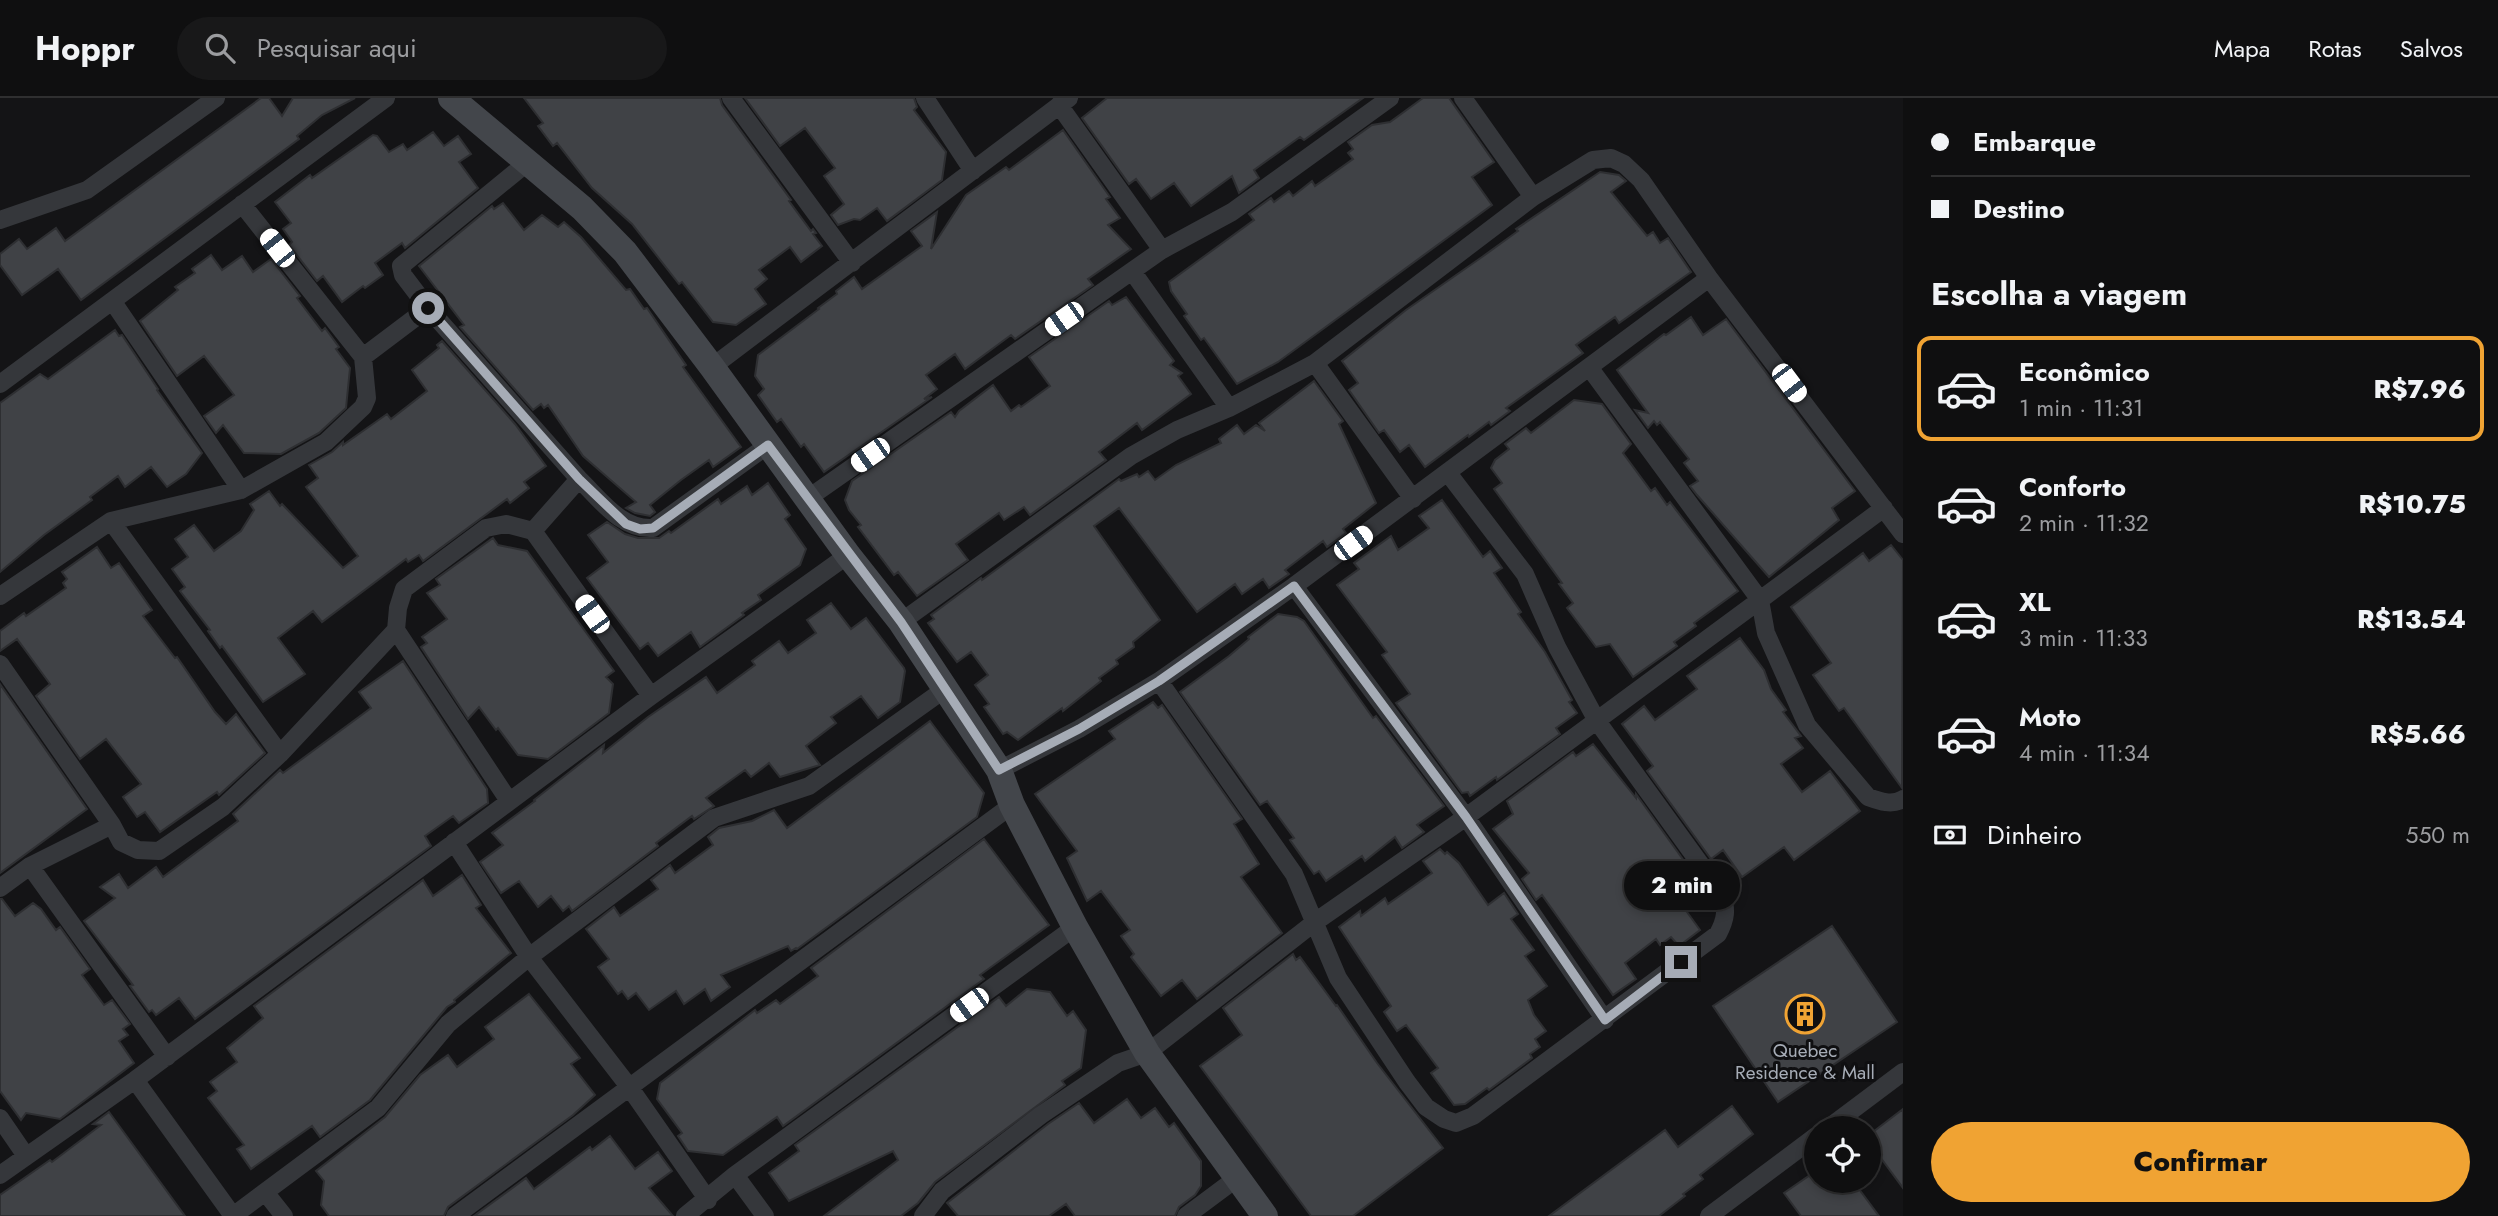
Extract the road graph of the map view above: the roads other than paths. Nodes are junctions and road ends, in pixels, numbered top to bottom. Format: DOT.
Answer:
graph roads {
  1 [pos="216,98"];
  2 [pos="386,98"];
  3 [pos="452,98"];
  4 [pos="731,98"];
  5 [pos="925,98"];
  6 [pos="1390,98"];
  7 [pos="1462,98"];
  8 [pos="1064,102"];
  9 [pos="528,162"];
  10 [pos="973,171"];
  11 [pos="1533,197"];
  12 [pos="242,204"];
  13 [pos="0,219"];
  14 [pos="1162,250"];
  15 [pos="852,263"];
  16 [pos="1132,271"];
  17 [pos="1709,278"];
  18 [pos="113,302"];
  19 [pos="428,308"];
  20 [pos="363,357"];
  21 [pos="1315,363"];
  22 [pos="712,367"];
  23 [pos="1589,367"];
  24 [pos="0,384"];
  25 [pos="1229,408"];
  26 [pos="768,445"];
  27 [pos="1448,473"];
  28 [pos="579,479"];
  29 [pos="241,491"];
  30 [pos="807,499"];
  31 [pos="1413,499"];
  32 [pos="1884,508"];
  33 [pos="111,521"];
  34 [pos="533,531"];
  35 [pos="1903,534"];
  36 [pos="848,555"];
  37 [pos="1294,586"];
  38 [pos="0,596"];
  39 [pos="1760,600"];
  40 [pos="901,622"];
  41 [pos="396,630"];
  42 [pos="0,664"];
  43 [pos="1159,681"];
  44 [pos="945,689"];
  45 [pos="651,696"];
  46 [pos="1597,721"];
  47 [pos="280,754"];
  48 [pos="999,770"];
  49 [pos="1903,799"];
  50 [pos="509,801"];
  51 [pos="1012,805"];
  52 [pos="1466,817"];
  53 [pos="112,825"];
  54 [pos="454,842"];
  55 [pos="30,866"];
  56 [pos="0,888"];
  57 [pos="1315,922"];
  58 [pos="1075,927"];
  59 [pos="528,957"];
  60 [pos="1605,1020"];
  61 [pos="1147,1053"];
  62 [pos="167,1056"];
  63 [pos="1903,1072"];
  64 [pos="135,1080"];
  65 [pos="630,1088"];
  66 [pos="1844,1116"];
  67 [pos="0,1118"];
  68 [pos="1804,1145"];
  69 [pos="26,1156"];
  70 [pos="0,1175"];
  71 [pos="734,1175"];
  72 [pos="1237,1178"];
  73 [pos="265,1192"];
  74 [pos="708,1200"];
  75 [pos="233,1216"];
  76 [pos="284,1216"];
  77 [pos="455,1216"];
  78 [pos="685,1216"];
  79 [pos="765,1216"];
  80 [pos="923,1216"];
  81 [pos="1186,1216"];
  82 [pos="1265,1216"];
  83 [pos="1709,1216"];
  1 -- 13 [label="street"];
  2 -- 12 [label="street"];
  3 -- 9 [label="street"];
  4 -- 15 [label="street"];
  5 -- 10 [label="street"];
  6 -- 14 [label="street"];
  7 -- 11 [label="street"];
  8 -- 10 [label="street"];
  8 -- 14 [label="street"];
  9 -- 19 [label="street"];
  9 -- 22 [label="street"];
  10 -- 15 [label="street"];
  11 -- 17 [label="street"];
  11 -- 21 [label="street"];
  12 -- 18 [label="street"];
  12 -- 20 [label="street"];
  14 -- 16 [label="street"];
  15 -- 22 [label="street"];
  16 -- 25 [label="street"];
  16 -- 30 [label="street"];
  17 -- 23 [label="street"];
  17 -- 32 [label="street"];
  18 -- 24 [label="street"];
  18 -- 29 [label="street"];
  19 -- 20 [label="street"];
  19 -- 28 [label="street"];
  20 -- 29 [label="street"];
  21 -- 25 [label="street"];
  21 -- 31 [label="street"];
  22 -- 26 [label="street"];
  23 -- 27 [label="street"];
  23 -- 39 [label="street"];
  25 -- 40 [label="street"];
  26 -- 28 [label="street"];
  26 -- 30 [label="street"];
  27 -- 31 [label="street"];
  27 -- 46 [label="street"];
  28 -- 34 [label="street"];
  29 -- 33 [label="street"];
  30 -- 36 [label="street"];
  31 -- 37 [label="street"];
  32 -- 35 [label="street"];
  32 -- 39 [label="street"];
  33 -- 38 [label="street"];
  33 -- 47 [label="street"];
  34 -- 41 [label="street"];
  34 -- 45 [label="street"];
  36 -- 40 [label="street"];
  36 -- 45 [label="street"];
  37 -- 43 [label="street"];
  37 -- 52 [label="street"];
  39 -- 46 [label="street"];
  39 -- 49 [label="street"];
  40 -- 44 [label="street"];
  41 -- 47 [label="street"];
  41 -- 50 [label="street"];
  42 -- 53 [label="street"];
  43 -- 48 [label="street"];
  43 -- 57 [label="street"];
  44 -- 48 [label="street"];
  44 -- 59 [label="street"];
  45 -- 50 [label="street"];
  46 -- 52 [label="street"];
  46 -- 60 [label="street"];
  47 -- 53 [label="street"];
  48 -- 51 [label="street"];
  50 -- 54 [label="street"];
  51 -- 58 [label="street"];
  51 -- 65 [label="street"];
  52 -- 57 [label="street"];
  52 -- 60 [label="street"];
  53 -- 55 [label="street"];
  54 -- 59 [label="street"];
  54 -- 62 [label="street"];
  55 -- 56 [label="street"];
  55 -- 62 [label="street"];
  57 -- 60 [label="street"];
  57 -- 61 [label="street"];
  58 -- 61 [label="street"];
  58 -- 71 [label="street"];
  59 -- 65 [label="street"];
  59 -- 73 [label="street"];
  61 -- 72 [label="street"];
  61 -- 80 [label="street"];
  62 -- 64 [label="street"];
  63 -- 66 [label="street"];
  64 -- 69 [label="street"];
  64 -- 75 [label="street"];
  65 -- 74 [label="street"];
  65 -- 77 [label="street"];
  67 -- 69 [label="street"];
  68 -- 83 [label="street"];
  69 -- 70 [label="street"];
  71 -- 74 [label="street"];
  71 -- 79 [label="street"];
  72 -- 81 [label="street"];
  72 -- 82 [label="street"];
  73 -- 75 [label="street"];
  73 -- 76 [label="street"];
  74 -- 78 [label="street"];
}
